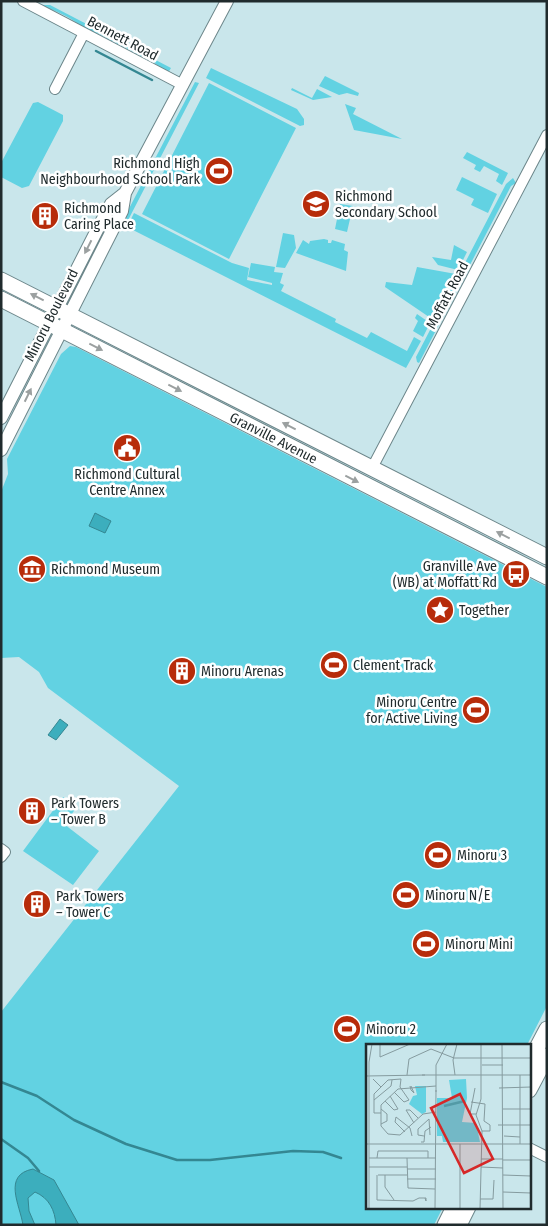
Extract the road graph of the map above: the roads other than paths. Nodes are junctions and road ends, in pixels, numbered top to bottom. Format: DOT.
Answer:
graph roads {
  1 [pos="22,1"];
  2 [pos="227,1"];
  3 [pos="84,33"];
  4 [pos="183,85"];
  5 [pos="55,89"];
  6 [pos="547,135"];
  7 [pos="1,280"];
  8 [pos="1,299"];
  9 [pos="63,311"];
  10 [pos="56,326"];
  11 [pos="1,418"];
  12 [pos="1,450"];
  13 [pos="372,468"];
  14 [pos="547,557"];
  15 [pos="547,577"];
  16 [pos="1,850"];
  17 [pos="1,856"];
  18 [pos="547,1029"];
  19 [pos="547,1056"];
  20 [pos="530,1061"];
  21 [pos="530,1088"];
  22 [pos="530,1148"];
  23 [pos="547,1157"];
  24 [pos="454,1208"];
  25 [pos="468,1208"];
  26 [pos="445,1225"];
  27 [pos="459,1225"];
  1 -- 3 [label="street, Bennett Road"];
  2 -- 4 [label="street, Minoru Boulevard"];
  3 -- 4 [label="street, Bennett Road"];
  3 -- 5 [label="street"];
  4 -- 9 [label="street, Minoru Boulevard"];
  6 -- 13 [label="street, Moffatt Road"];
  9 -- 7 [label="main road, Granville Avenue, one-way"];
  8 -- 10 [label="main road, Granville Avenue"];
  9 -- 10 [label="street, Minoru Boulevard"];
  13 -- 9 [label="main road, Granville Avenue, one-way"];
  10 -- 11 [label="street, Minoru Boulevard"];
  12 -- 10 [label="street, Minoru Boulevard, one-way"];
  10 -- 15 [label="main road, Granville Avenue, one-way"];
  14 -- 13 [label="main road, Granville Avenue, one-way"];
  16 -- 17 [label="street"];
  18 -- 20 [label="main road"];
  19 -- 21 [label="main road"];
  22 -- 23 [label="street"];
  24 -- 26 [label="main road"];
  25 -- 27 [label="main road"];
}
